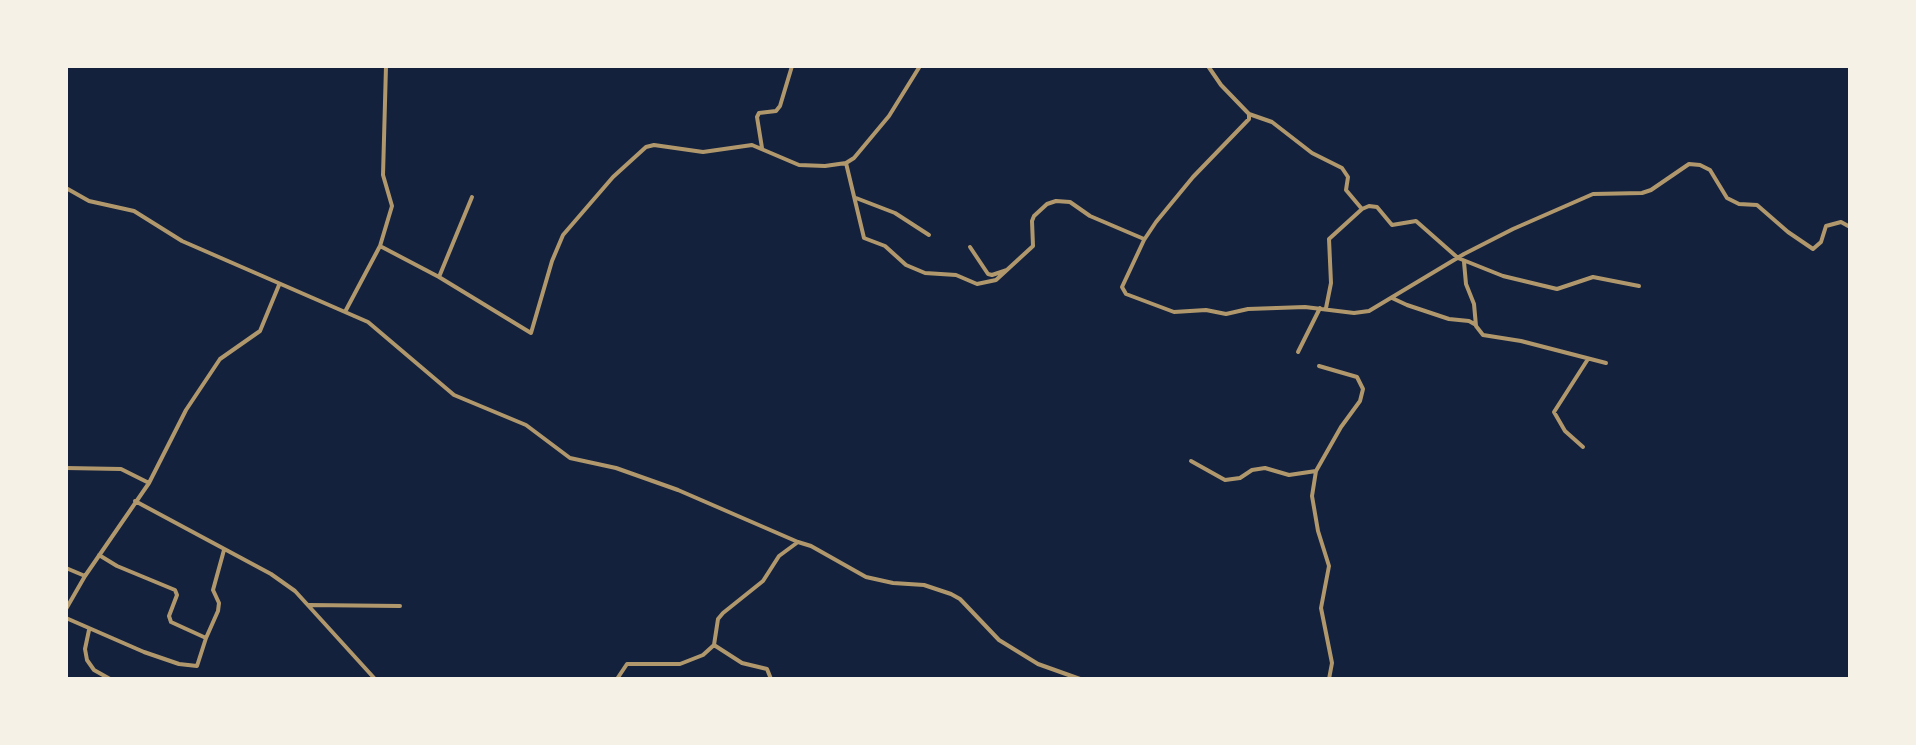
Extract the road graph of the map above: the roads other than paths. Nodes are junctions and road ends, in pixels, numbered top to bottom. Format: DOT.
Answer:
graph roads {
  1 [pos="386,66"];
  2 [pos="792,66"];
  3 [pos="920,66"];
  4 [pos="1208,66"];
  5 [pos="1249,114"];
  6 [pos="762,148"];
  7 [pos="846,164"];
  8 [pos="66,188"];
  9 [pos="472,197"];
  10 [pos="855,197"];
  11 [pos="1362,209"];
  12 [pos="1850,227"];
  13 [pos="929,236"];
  14 [pos="1144,240"];
  15 [pos="380,246"];
  16 [pos="970,247"];
  17 [pos="1458,258"];
  18 [pos="1464,262"];
  19 [pos="1008,269"];
  20 [pos="439,278"];
  21 [pos="279,285"];
  22 [pos="1640,286"];
  23 [pos="1392,298"];
  24 [pos="1323,308"];
  25 [pos="346,310"];
  26 [pos="1476,326"];
  27 [pos="1298,352"];
  28 [pos="1588,359"];
  29 [pos="1606,363"];
  30 [pos="1318,366"];
  31 [pos="1583,447"];
  32 [pos="1191,461"];
  33 [pos="66,468"];
  34 [pos="1316,471"];
  35 [pos="149,483"];
  36 [pos="135,501"];
  37 [pos="798,542"];
  38 [pos="224,550"];
  39 [pos="99,555"];
  40 [pos="66,568"];
  41 [pos="85,576"];
  42 [pos="309,605"];
  43 [pos="400,606"];
  44 [pos="66,609"];
  45 [pos="66,618"];
  46 [pos="89,630"];
  47 [pos="206,638"];
  48 [pos="714,645"];
  49 [pos="110,679"];
  50 [pos="375,679"];
  51 [pos="617,679"];
  52 [pos="771,679"];
  53 [pos="1080,679"];
  54 [pos="1329,679"];
  1 -- 15 [label="street"];
  2 -- 6 [label="street"];
  3 -- 7 [label="street"];
  4 -- 5 [label="street"];
  5 -- 11 [label="street"];
  5 -- 14 [label="street"];
  6 -- 7 [label="street"];
  6 -- 20 [label="street"];
  7 -- 10 [label="street"];
  8 -- 21 [label="street"];
  9 -- 20 [label="street"];
  10 -- 13 [label="street"];
  10 -- 19 [label="street"];
  11 -- 17 [label="street"];
  11 -- 24 [label="street"];
  12 -- 17 [label="street"];
  14 -- 19 [label="street"];
  14 -- 24 [label="street"];
  15 -- 20 [label="street"];
  15 -- 25 [label="street"];
  16 -- 19 [label="street"];
  17 -- 18 [label="street"];
  17 -- 23 [label="street"];
  18 -- 22 [label="street"];
  18 -- 26 [label="street"];
  21 -- 25 [label="street"];
  21 -- 35 [label="street"];
  23 -- 24 [label="street"];
  23 -- 26 [label="street"];
  24 -- 27 [label="street"];
  25 -- 37 [label="street"];
  26 -- 28 [label="street"];
  28 -- 29 [label="street"];
  28 -- 31 [label="street"];
  30 -- 34 [label="street"];
  32 -- 34 [label="street"];
  33 -- 35 [label="street"];
  34 -- 54 [label="street"];
  35 -- 36 [label="street"];
  36 -- 38 [label="street"];
  36 -- 39 [label="street"];
  37 -- 48 [label="street"];
  37 -- 53 [label="street"];
  38 -- 42 [label="street"];
  38 -- 47 [label="street"];
  39 -- 41 [label="street"];
  39 -- 47 [label="street"];
  40 -- 41 [label="street"];
  41 -- 44 [label="street"];
  42 -- 43 [label="street"];
  42 -- 50 [label="street"];
  45 -- 46 [label="street"];
  46 -- 47 [label="street"];
  46 -- 49 [label="street"];
  48 -- 51 [label="street"];
  48 -- 52 [label="street"];
}
